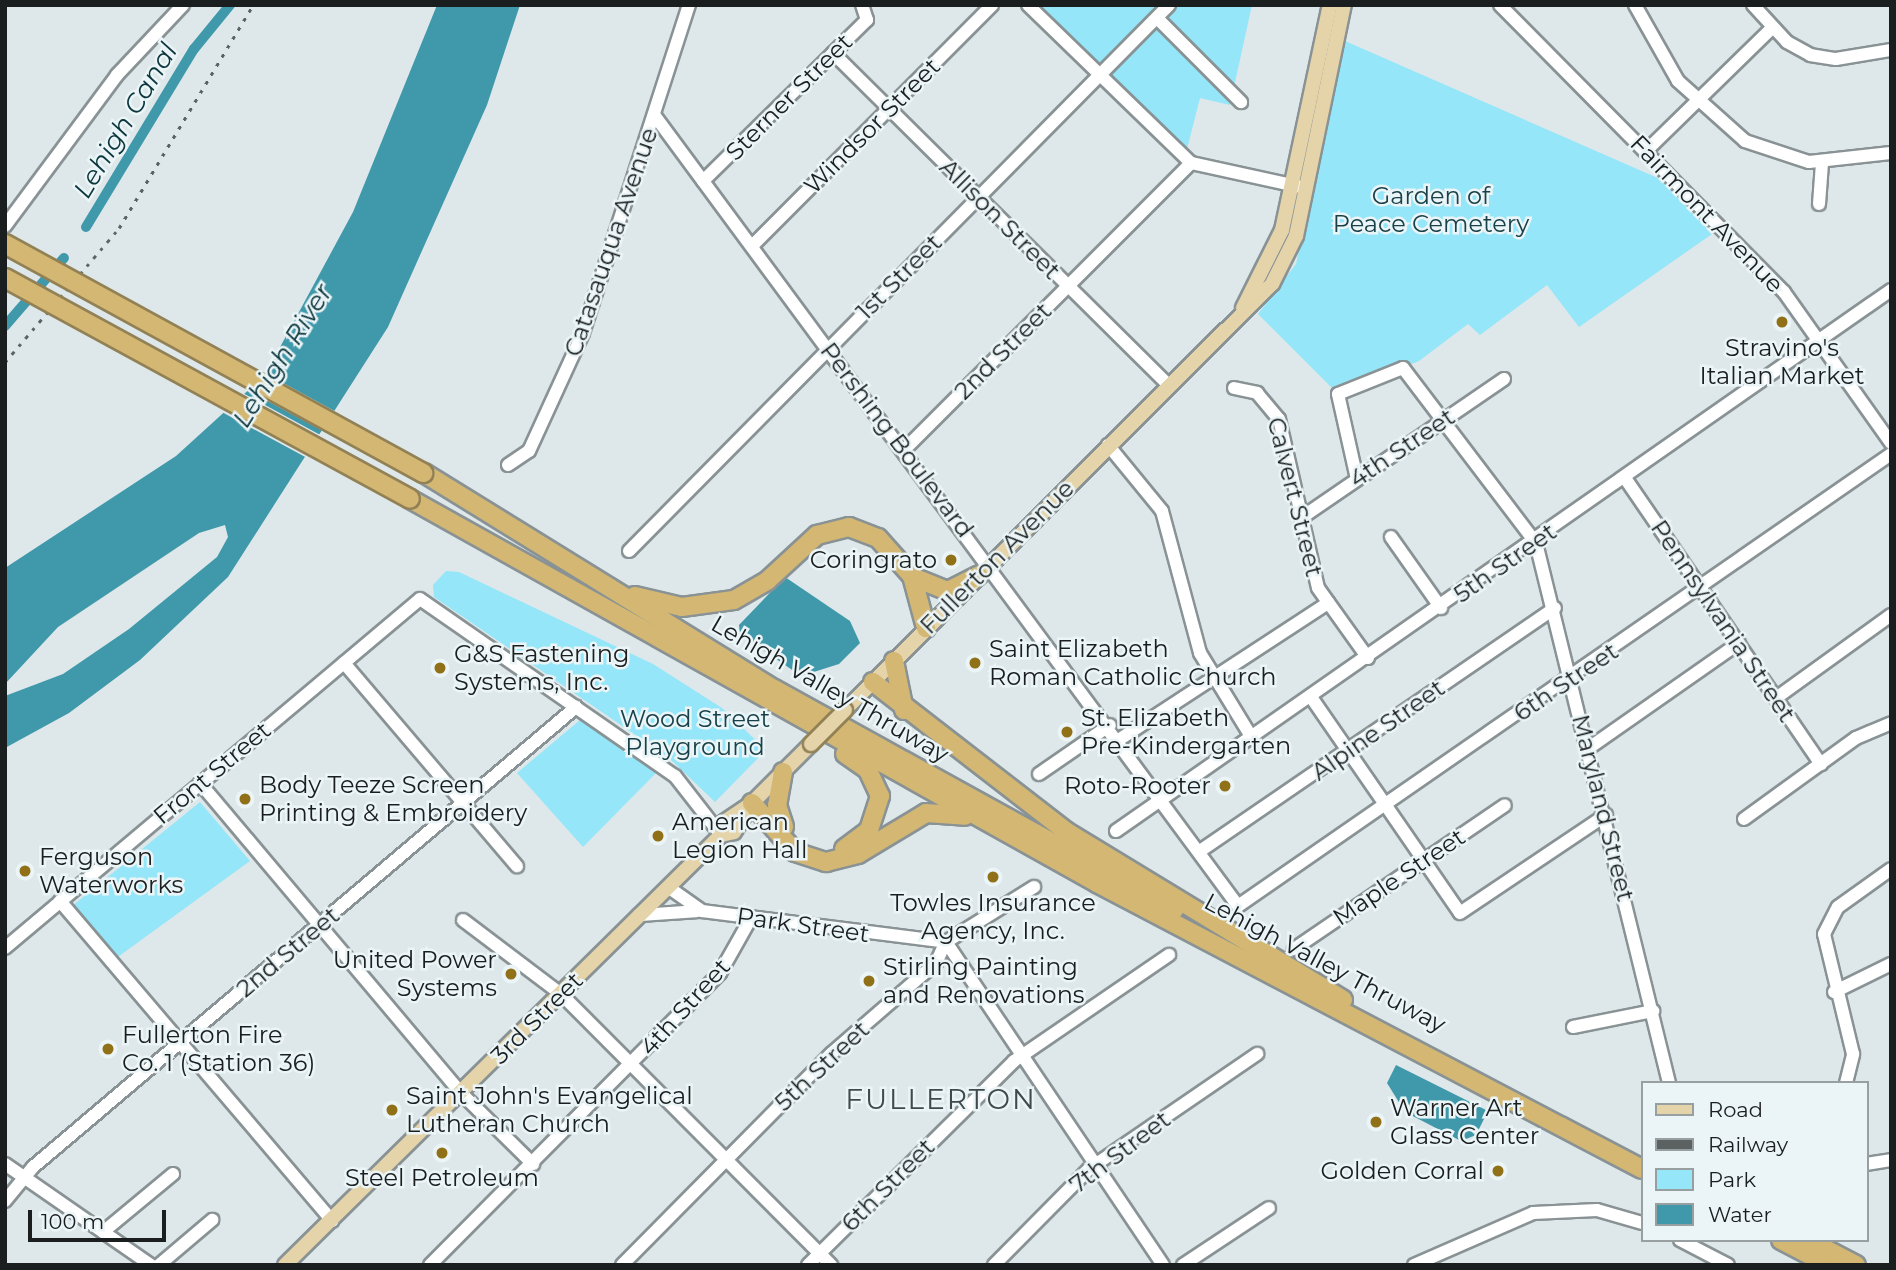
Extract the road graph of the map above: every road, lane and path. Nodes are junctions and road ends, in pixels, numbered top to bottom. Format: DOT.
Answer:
graph roads {
  1 [pos="183,5"];
  2 [pos="689,5"];
  3 [pos="992,5"];
  4 [pos="1028,5"];
  5 [pos="1170,5"];
  6 [pos="1330,5"];
  7 [pos="1344,5"];
  8 [pos="1500,5"];
  9 [pos="1634,5"];
  10 [pos="1753,5"];
  11 [pos="864,8"];
  12 [pos="1157,18"];
  13 [pos="1772,28"];
  14 [pos="1891,50"];
  15 [pos="833,53"];
  16 [pos="1099,77"];
  17 [pos="1241,102"];
  18 [pos="1697,102"];
  19 [pos="889,108"];
  20 [pos="655,116"];
  21 [pos="1646,151"];
  22 [pos="1891,153"];
  23 [pos="1191,163"];
  24 [pos="1822,163"];
  25 [pos="703,181"];
  26 [pos="1299,187"];
  27 [pos="978,197"];
  28 [pos="1819,204"];
  29 [pos="5,226"];
  30 [pos="5,244"];
  31 [pos="752,246"];
  32 [pos="5,278"];
  33 [pos="1068,286"];
  34 [pos="1891,290"];
  35 [pos="1820,340"];
  36 [pos="828,349"];
  37 [pos="1504,379"];
  38 [pos="1168,385"];
  39 [pos="1234,388"];
  40 [pos="1444,420"];
  41 [pos="1891,443"];
  42 [pos="1108,445"];
  43 [pos="904,450"];
  44 [pos="1891,454"];
  45 [pos="508,465"];
  46 [pos="1625,478"];
  47 [pos="1357,479"];
  48 [pos="1301,518"];
  49 [pos="1391,537"];
  50 [pos="1536,543"];
  51 [pos="629,551"];
  52 [pos="984,570"];
  53 [pos="912,576"];
  54 [pos="1701,589"];
  55 [pos="618,592"];
  56 [pos="1328,603"];
  57 [pos="1441,608"];
  58 [pos="1555,608"];
  59 [pos="1891,615"];
  60 [pos="926,628"];
  61 [pos="1739,643"];
  62 [pos="1368,658"];
  63 [pos="894,661"];
  64 [pos="344,663"];
  65 [pos="1210,677"];
  66 [pos="1572,678"];
  67 [pos="873,682"];
  68 [pos="758,694"];
  69 [pos="1311,697"];
  70 [pos="1776,698"];
  71 [pos="576,707"];
  72 [pos="904,710"];
  73 [pos="1891,723"];
  74 [pos="1110,725"];
  75 [pos="1120,738"];
  76 [pos="1252,738"];
  77 [pos="1589,748"];
  78 [pos="1347,750"];
  79 [pos="1821,764"];
  80 [pos="783,772"];
  81 [pos="1039,774"];
  82 [pos="200,783"];
  83 [pos="1164,798"];
  84 [pos="464,803"];
  85 [pos="752,803"];
  86 [pos="1505,805"];
  87 [pos="1385,806"];
  88 [pos="1606,815"];
  89 [pos="1744,819"];
  90 [pos="784,827"];
  91 [pos="1116,831"];
  92 [pos="721,835"];
  93 [pos="1200,851"];
  94 [pos="1422,862"];
  95 [pos="517,866"];
  96 [pos="1891,869"];
  97 [pos="1097,883"];
  98 [pos="668,887"];
  99 [pos="1034,887"];
  100 [pos="60,901"];
  101 [pos="1238,906"];
  102 [pos="702,911"];
  103 [pos="639,916"];
  104 [pos="751,918"];
  105 [pos="463,920"];
  106 [pos="320,925"];
  107 [pos="946,942"];
  108 [pos="5,947"];
  109 [pos="1294,949"];
  110 [pos="1169,955"];
  111 [pos="1891,964"];
  112 [pos="1834,992"];
  113 [pos="561,994"];
  114 [pos="1346,1002"];
  115 [pos="1653,1011"];
  116 [pos="1573,1027"];
  117 [pos="181,1042"];
  118 [pos="1257,1054"];
  119 [pos="1021,1056"];
  120 [pos="632,1064"];
  121 [pos="1670,1081"];
  122 [pos="1846,1081"];
  123 [pos="462,1094"];
  124 [pos="1640,1154"];
  125 [pos="726,1160"];
  126 [pos="1891,1160"];
  127 [pos="5,1164"];
  128 [pos="533,1164"];
  129 [pos="1095,1164"];
  130 [pos="1868,1164"];
  131 [pos="1640,1168"];
  132 [pos="173,1174"];
  133 [pos="24,1176"];
  134 [pos="5,1201"];
  135 [pos="1269,1208"];
  136 [pos="212,1220"];
  137 [pos="332,1220"];
  138 [pos="1640,1222"];
  139 [pos="103,1232"];
  140 [pos="1684,1242"];
  141 [pos="1785,1242"];
  142 [pos="1812,1242"];
  143 [pos="820,1253"];
  144 [pos="151,1265"];
  145 [pos="159,1265"];
  146 [pos="285,1265"];
  147 [pos="430,1265"];
  148 [pos="622,1265"];
  149 [pos="808,1265"];
  150 [pos="831,1265"];
  151 [pos="994,1265"];
  152 [pos="1163,1265"];
  153 [pos="1183,1265"];
  154 [pos="1414,1265"];
  155 [pos="1728,1265"];
  156 [pos="1829,1265"];
  157 [pos="1856,1265"];
  1 -- 29 [label="street"];
  2 -- 20 [label="street, Catasauqua Avenue"];
  3 -- 19 [label="street, Windsor Street"];
  4 -- 16 [label="street"];
  5 -- 12 [label="street, 1st Street"];
  6 -- 26 [label="main road, Fullerton Avenue"];
  7 -- 26 [label="main road, Fullerton Avenue"];
  8 -- 21 [label="street, Fairmont Avenue"];
  9 -- 18 [label="street"];
  10 -- 13 [label="street"];
  11 -- 15 [label="street, Sterner Street"];
  12 -- 16 [label="street, 1st Street"];
  12 -- 17 [label="street"];
  13 -- 14 [label="street"];
  13 -- 18 [label="street"];
  15 -- 19 [label="street, Allison Street"];
  15 -- 25 [label="street, Sterner Street"];
  16 -- 23 [label="street"];
  16 -- 27 [label="street, 1st Street"];
  18 -- 21 [label="street"];
  18 -- 24 [label="street"];
  19 -- 27 [label="street, Allison Street"];
  19 -- 31 [label="street, Windsor Street"];
  20 -- 25 [label="street, Pershing Boulevard"];
  20 -- 45 [label="street, Catasauqua Avenue"];
  21 -- 35 [label="street, Fairmont Avenue"];
  22 -- 24 [label="street"];
  23 -- 26 [label="street"];
  23 -- 33 [label="street, 2nd Street"];
  24 -- 28 [label="street"];
  25 -- 31 [label="street, Pershing Boulevard"];
  26 -- 38 [label="main road, Fullerton Avenue"];
  27 -- 33 [label="street, Allison Street"];
  27 -- 36 [label="street, 1st Street"];
  30 -- 55 [label="highway, Lehigh Valley Thruway, bridge"];
  31 -- 36 [label="street, Pershing Boulevard"];
  32 -- 68 [label="highway, Lehigh Valley Thruway, bridge"];
  33 -- 38 [label="street, Allison Street"];
  33 -- 43 [label="street, 2nd Street"];
  34 -- 35 [label="street, 5th Street"];
  35 -- 41 [label="street, Fairmont Avenue"];
  35 -- 46 [label="street, 5th Street"];
  36 -- 43 [label="street, Pershing Boulevard"];
  36 -- 51 [label="street, 1st Street"];
  37 -- 40 [label="street, 4th Street"];
  38 -- 42 [label="main road, Fullerton Avenue"];
  39 -- 48 [label="street, Calvert Street"];
  40 -- 47 [label="street, 4th Street"];
  40 -- 47 [label="street, Maryland Street"];
  40 -- 50 [label="street, Maryland Street"];
  42 -- 52 [label="main road, Fullerton Avenue"];
  42 -- 65 [label="street"];
  43 -- 52 [label="street, Pershing Boulevard"];
  44 -- 54 [label="street, 6th Street"];
  46 -- 50 [label="street, 5th Street"];
  46 -- 54 [label="street, Pennsylvania Street"];
  47 -- 48 [label="street, 4th Street"];
  48 -- 56 [label="street, Calvert Street"];
  49 -- 57 [label="street"];
  50 -- 57 [label="street, 5th Street"];
  50 -- 58 [label="street, Maryland Street"];
  52 -- 53 [label="highway"];
  52 -- 60 [label="main road, Fullerton Avenue"];
  52 -- 74 [label="street, Pershing Boulevard"];
  53 -- 55 [label="highway"];
  53 -- 60 [label="highway"];
  54 -- 61 [label="street, Pennsylvania Street"];
  54 -- 66 [label="street, 6th Street"];
  55 -- 114 [label="highway, Lehigh Valley Thruway"];
  56 -- 62 [label="street, Calvert Street"];
  56 -- 65 [label="street"];
  57 -- 62 [label="street, 5th Street"];
  58 -- 66 [label="street, Maryland Street"];
  58 -- 78 [label="street, Alpine Street"];
  59 -- 70 [label="street"];
  60 -- 63 [label="main road, Fullerton Avenue"];
  61 -- 70 [label="street, Pennsylvania Street"];
  61 -- 77 [label="street"];
  62 -- 69 [label="street, 5th Street"];
  63 -- 67 [label="main road, Fullerton Avenue"];
  63 -- 72 [label="highway"];
  64 -- 71 [label="street, Front Street"];
  64 -- 82 [label="street, Front Street"];
  64 -- 84 [label="street"];
  65 -- 75 [label="street"];
  65 -- 76 [label="street"];
  66 -- 77 [label="street, Maryland Street"];
  66 -- 87 [label="street, 6th Street"];
  67 -- 72 [label="highway"];
  67 -- 80 [label="main road, Fullerton Avenue, bridge"];
  68 -- 90 [label="highway"];
  68 -- 97 [label="highway, Lehigh Valley Thruway"];
  69 -- 76 [label="street, 5th Street"];
  69 -- 78 [label="street"];
  70 -- 79 [label="street, Pennsylvania Street"];
  71 -- 84 [label="street, 2nd Street"];
  71 -- 92 [label="street"];
  72 -- 114 [label="highway"];
  73 -- 79 [label="street"];
  74 -- 75 [label="street, Pershing Boulevard"];
  74 -- 81 [label="street"];
  75 -- 83 [label="street, Pershing Boulevard"];
  76 -- 83 [label="street, 5th Street"];
  77 -- 88 [label="street, Maryland Street"];
  78 -- 87 [label="street"];
  78 -- 93 [label="street, Alpine Street"];
  79 -- 89 [label="street"];
  80 -- 85 [label="main road, Fullerton Avenue"];
  80 -- 90 [label="highway"];
  82 -- 100 [label="street, Front Street"];
  82 -- 106 [label="street"];
  83 -- 91 [label="street, 5th Street"];
  83 -- 93 [label="street, Pershing Boulevard"];
  84 -- 95 [label="street"];
  84 -- 106 [label="street, 2nd Street"];
  85 -- 90 [label="highway"];
  85 -- 92 [label="main road, Fullerton Avenue"];
  85 -- 97 [label="highway"];
  86 -- 94 [label="street, Maple Street"];
  87 -- 94 [label="street"];
  87 -- 101 [label="street, 6th Street"];
  88 -- 94 [label="street"];
  88 -- 115 [label="street, Maryland Street"];
  92 -- 98 [label="main road, Fullerton Avenue"];
  93 -- 101 [label="street, Pershing Boulevard"];
  94 -- 109 [label="street, Maple Street"];
  96 -- 112 [label="street"];
  97 -- 131 [label="highway, Lehigh Valley Thruway"];
  98 -- 102 [label="street, Park Street"];
  98 -- 103 [label="main road, 3rd Street"];
  99 -- 107 [label="street, 5th Street"];
  100 -- 108 [label="street, Front Street"];
  100 -- 117 [label="street"];
  102 -- 103 [label="street"];
  102 -- 104 [label="street, Park Street"];
  103 -- 113 [label="main road, 3rd Street"];
  104 -- 107 [label="street, Park Street"];
  104 -- 120 [label="street, 4th Street"];
  105 -- 113 [label="street"];
  106 -- 117 [label="street, 2nd Street"];
  106 -- 123 [label="street"];
  107 -- 119 [label="street"];
  107 -- 125 [label="street, 5th Street"];
  110 -- 119 [label="street, 6th Street"];
  111 -- 112 [label="street"];
  112 -- 122 [label="street"];
  113 -- 120 [label="street"];
  113 -- 123 [label="main road, 3rd Street"];
  114 -- 124 [label="highway, Lehigh Valley Thruway"];
  115 -- 116 [label="street"];
  115 -- 121 [label="street, Maryland Street"];
  117 -- 133 [label="street, 2nd Street"];
  117 -- 137 [label="street"];
  118 -- 129 [label="street, 7th Street"];
  119 -- 129 [label="street"];
  119 -- 143 [label="street, 6th Street"];
  120 -- 125 [label="street"];
  120 -- 128 [label="street, 4th Street"];
  123 -- 128 [label="street"];
  123 -- 137 [label="main road, 3rd Street"];
  125 -- 143 [label="street"];
  125 -- 148 [label="street, 5th Street"];
  126 -- 130 [label="street"];
  127 -- 133 [label="street"];
  128 -- 147 [label="street, 4th Street"];
  129 -- 151 [label="street, 7th Street"];
  129 -- 152 [label="street"];
  132 -- 139 [label="street"];
  133 -- 134 [label="street, 2nd Street"];
  133 -- 139 [label="street"];
  135 -- 153 [label="street"];
  136 -- 145 [label="street"];
  137 -- 146 [label="main road, 3rd Street"];
  138 -- 154 [label="street"];
  139 -- 144 [label="street"];
  140 -- 155 [label="street"];
  141 -- 156 [label="highway"];
  142 -- 157 [label="highway"];
  143 -- 149 [label="street, 6th Street"];
  143 -- 150 [label="street"];
}
